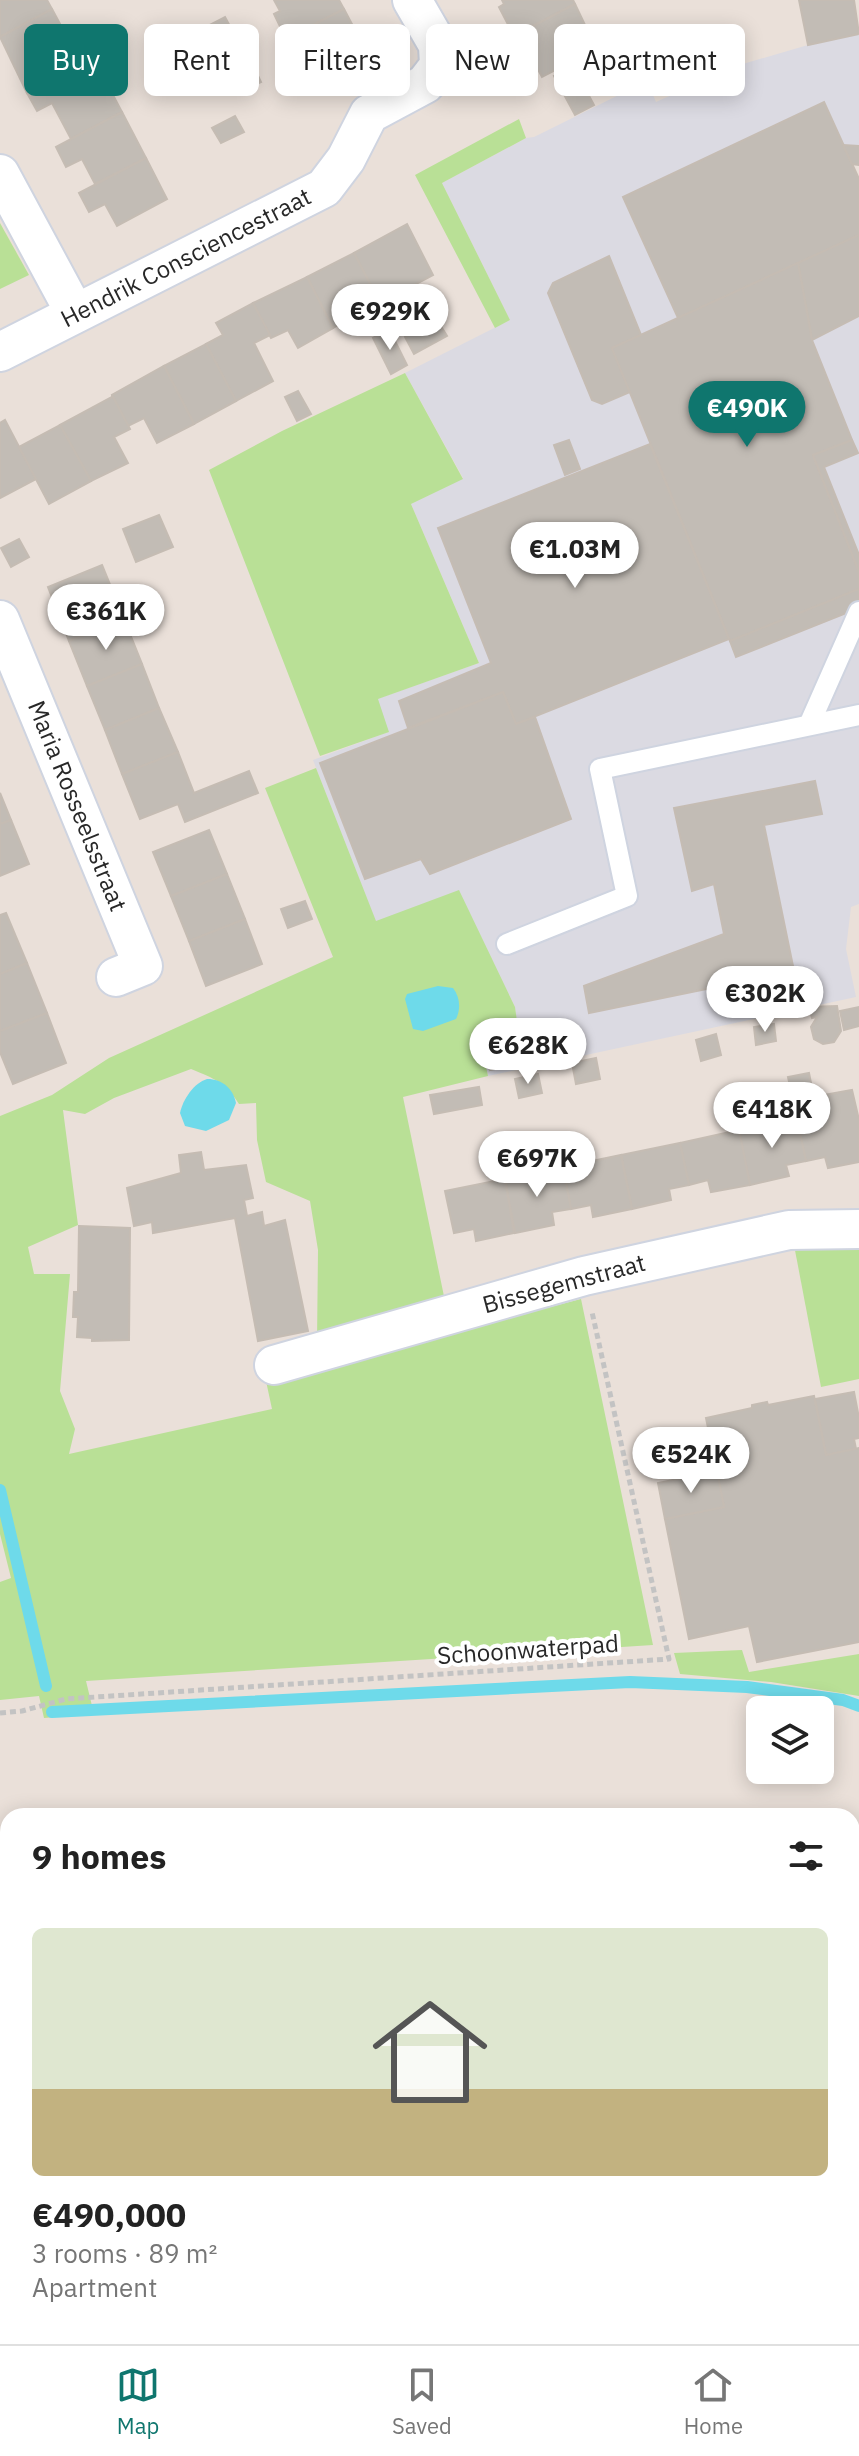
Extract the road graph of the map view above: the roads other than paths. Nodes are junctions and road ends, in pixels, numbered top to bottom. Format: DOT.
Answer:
graph roads {
  1 [pos="412,0"];
  2 [pos="0,174"];
  3 [pos="75,313"];
  4 [pos="0,352"];
  5 [pos="859,612"];
  6 [pos="0,620"];
  7 [pos="859,715"];
  8 [pos="809,725"];
  9 [pos="507,944"];
  10 [pos="116,977"];
  11 [pos="859,1229"];
  12 [pos="274,1365"];
  1 -- 3 [label="street, Hendrik Consciencestraat"];
  2 -- 3 [label="street"];
  3 -- 4 [label="street, Hendrik Consciencestraat"];
  5 -- 8 [label="lane"];
  6 -- 10 [label="street, Maria Rosseelsstraat"];
  7 -- 8 [label="lane"];
  8 -- 9 [label="lane"];
  11 -- 12 [label="street, Bissegemstraat"];
}
